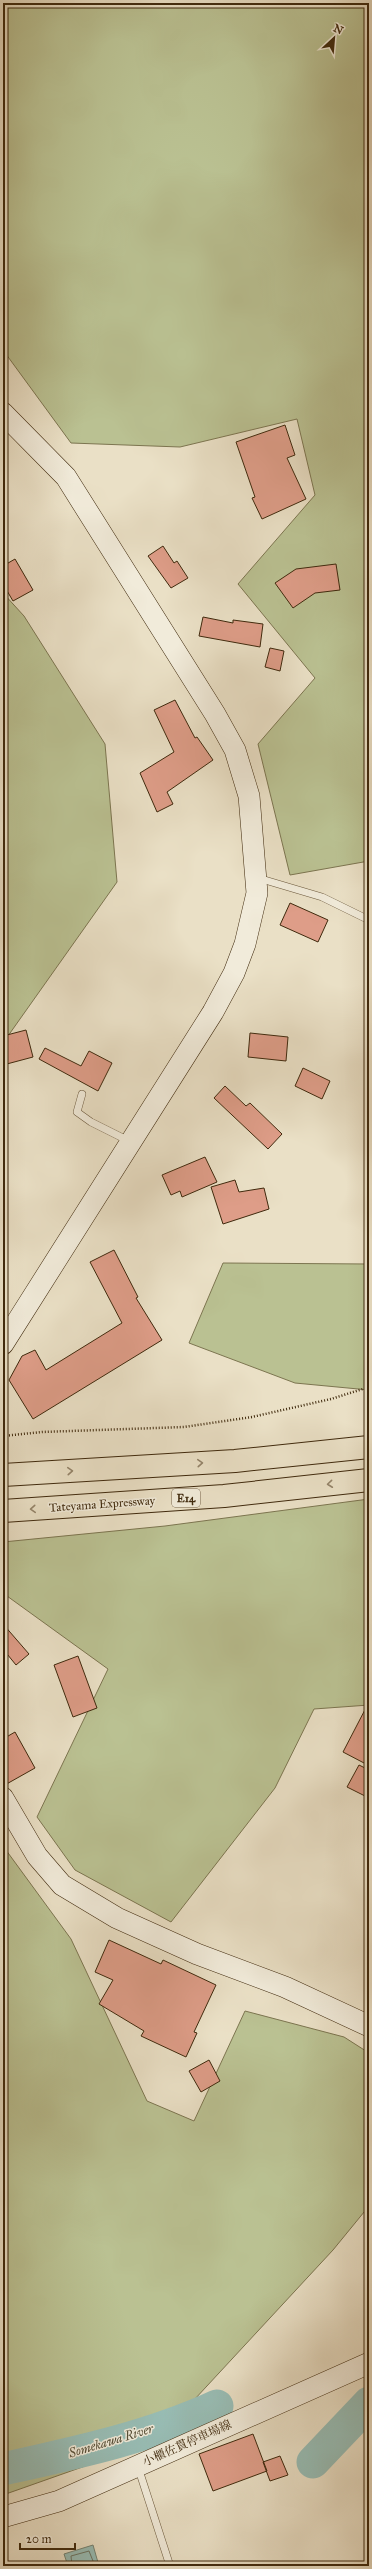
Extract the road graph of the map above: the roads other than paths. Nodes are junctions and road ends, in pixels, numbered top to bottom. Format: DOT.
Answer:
graph roads {
  1 [pos="3,413"];
  2 [pos="256,878"];
  3 [pos="369,920"];
  4 [pos="82,1094"];
  5 [pos="131,1142"];
  6 [pos="3,1344"];
  7 [pos="369,1447"];
  8 [pos="3,1475"];
  9 [pos="369,1480"];
  10 [pos="3,1511"];
  11 [pos="3,1798"];
  12 [pos="369,2026"];
  13 [pos="369,2363"];
  14 [pos="137,2465"];
  15 [pos="3,2518"];
  16 [pos="170,2566"];
  1 -- 2 [label="street"];
  2 -- 3 [label="lane"];
  2 -- 5 [label="street"];
  4 -- 5 [label="lane"];
  5 -- 6 [label="street"];
  8 -- 7 [label="highway, one-way"];
  9 -- 10 [label="highway, Tateyama Expressway / E14, one-way"];
  11 -- 12 [label="street"];
  13 -- 14 [label="street, 小櫃佐貫停車場線"];
  14 -- 15 [label="street, 小櫃佐貫停車場線"];
  14 -- 16 [label="lane"];
}
